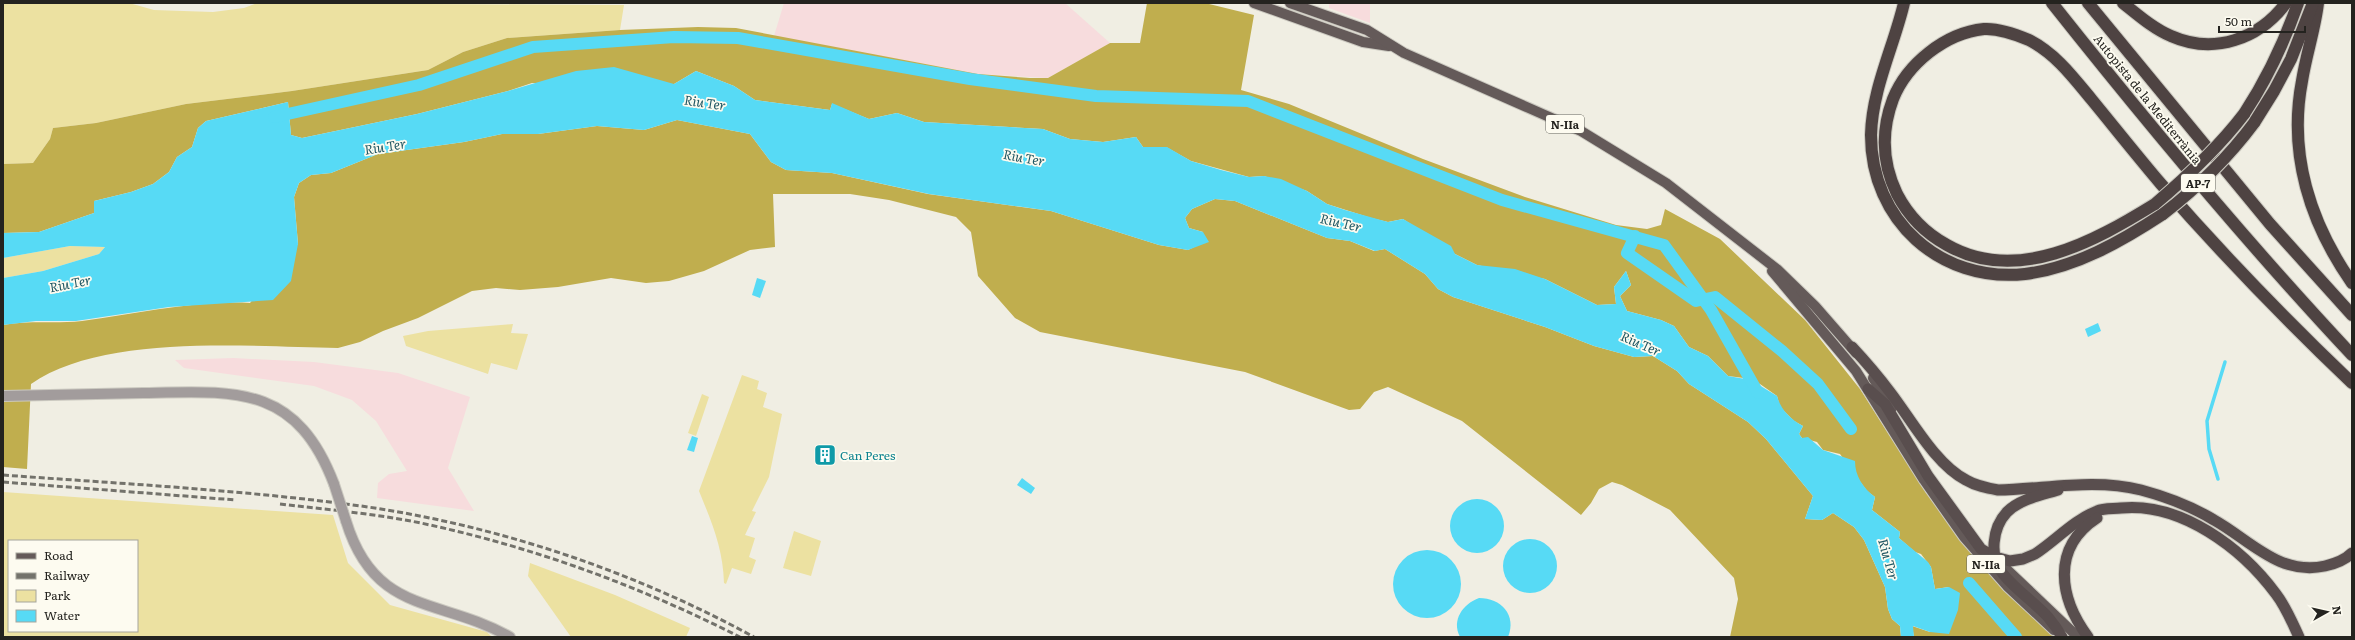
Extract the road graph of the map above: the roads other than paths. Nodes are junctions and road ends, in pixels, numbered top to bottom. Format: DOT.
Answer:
graph roads {
  1 [pos="1254,3"];
  2 [pos="1290,3"];
  3 [pos="1904,3"];
  4 [pos="2052,3"];
  5 [pos="2088,3"];
  6 [pos="2123,3"];
  7 [pos="2286,3"];
  8 [pos="2298,3"];
  9 [pos="2313,3"];
  10 [pos="2318,3"];
  11 [pos="1391,46"];
  12 [pos="1764,260"];
  13 [pos="2352,283"];
  14 [pos="2352,315"];
  15 [pos="1852,348"];
  16 [pos="2352,355"];
  17 [pos="2352,382"];
  18 [pos="1868,389"];
  19 [pos="3,396"];
  20 [pos="2078,485"];
  21 [pos="2129,507"];
  22 [pos="2352,554"];
  23 [pos="1995,557"];
  24 [pos="510,637"];
  25 [pos="2062,637"];
  26 [pos="2078,637"];
  27 [pos="2088,637"];
  28 [pos="2299,637"];
  1 -- 11 [label="main road, N-IIa"];
  2 -- 11 [label="main road, N-IIa"];
  3 -- 9 [label="highway, bridge"];
  4 -- 16 [label="highway, Autopista de la Mediterrània / AP-7"];
  5 -- 14 [label="highway, Autopista de la Mediterrània / AP-7"];
  6 -- 7 [label="highway"];
  8 -- 17 [label="highway, bridge"];
  10 -- 13 [label="highway"];
  11 -- 12 [label="main road, N-IIa"];
  12 -- 15 [label="main road, N-IIa"];
  12 -- 18 [label="main road, N-IIa"];
  15 -- 20 [label="highway"];
  15 -- 23 [label="main road, N-IIa"];
  18 -- 23 [label="highway"];
  18 -- 25 [label="main road, N-IIa"];
  19 -- 24 [label="street, bridge"];
  20 -- 22 [label="highway"];
  20 -- 23 [label="highway"];
  21 -- 23 [label="highway"];
  21 -- 27 [label="highway"];
  21 -- 28 [label="highway"];
  23 -- 25 [label="highway"];
  23 -- 26 [label="main road, N-IIa"];
}
